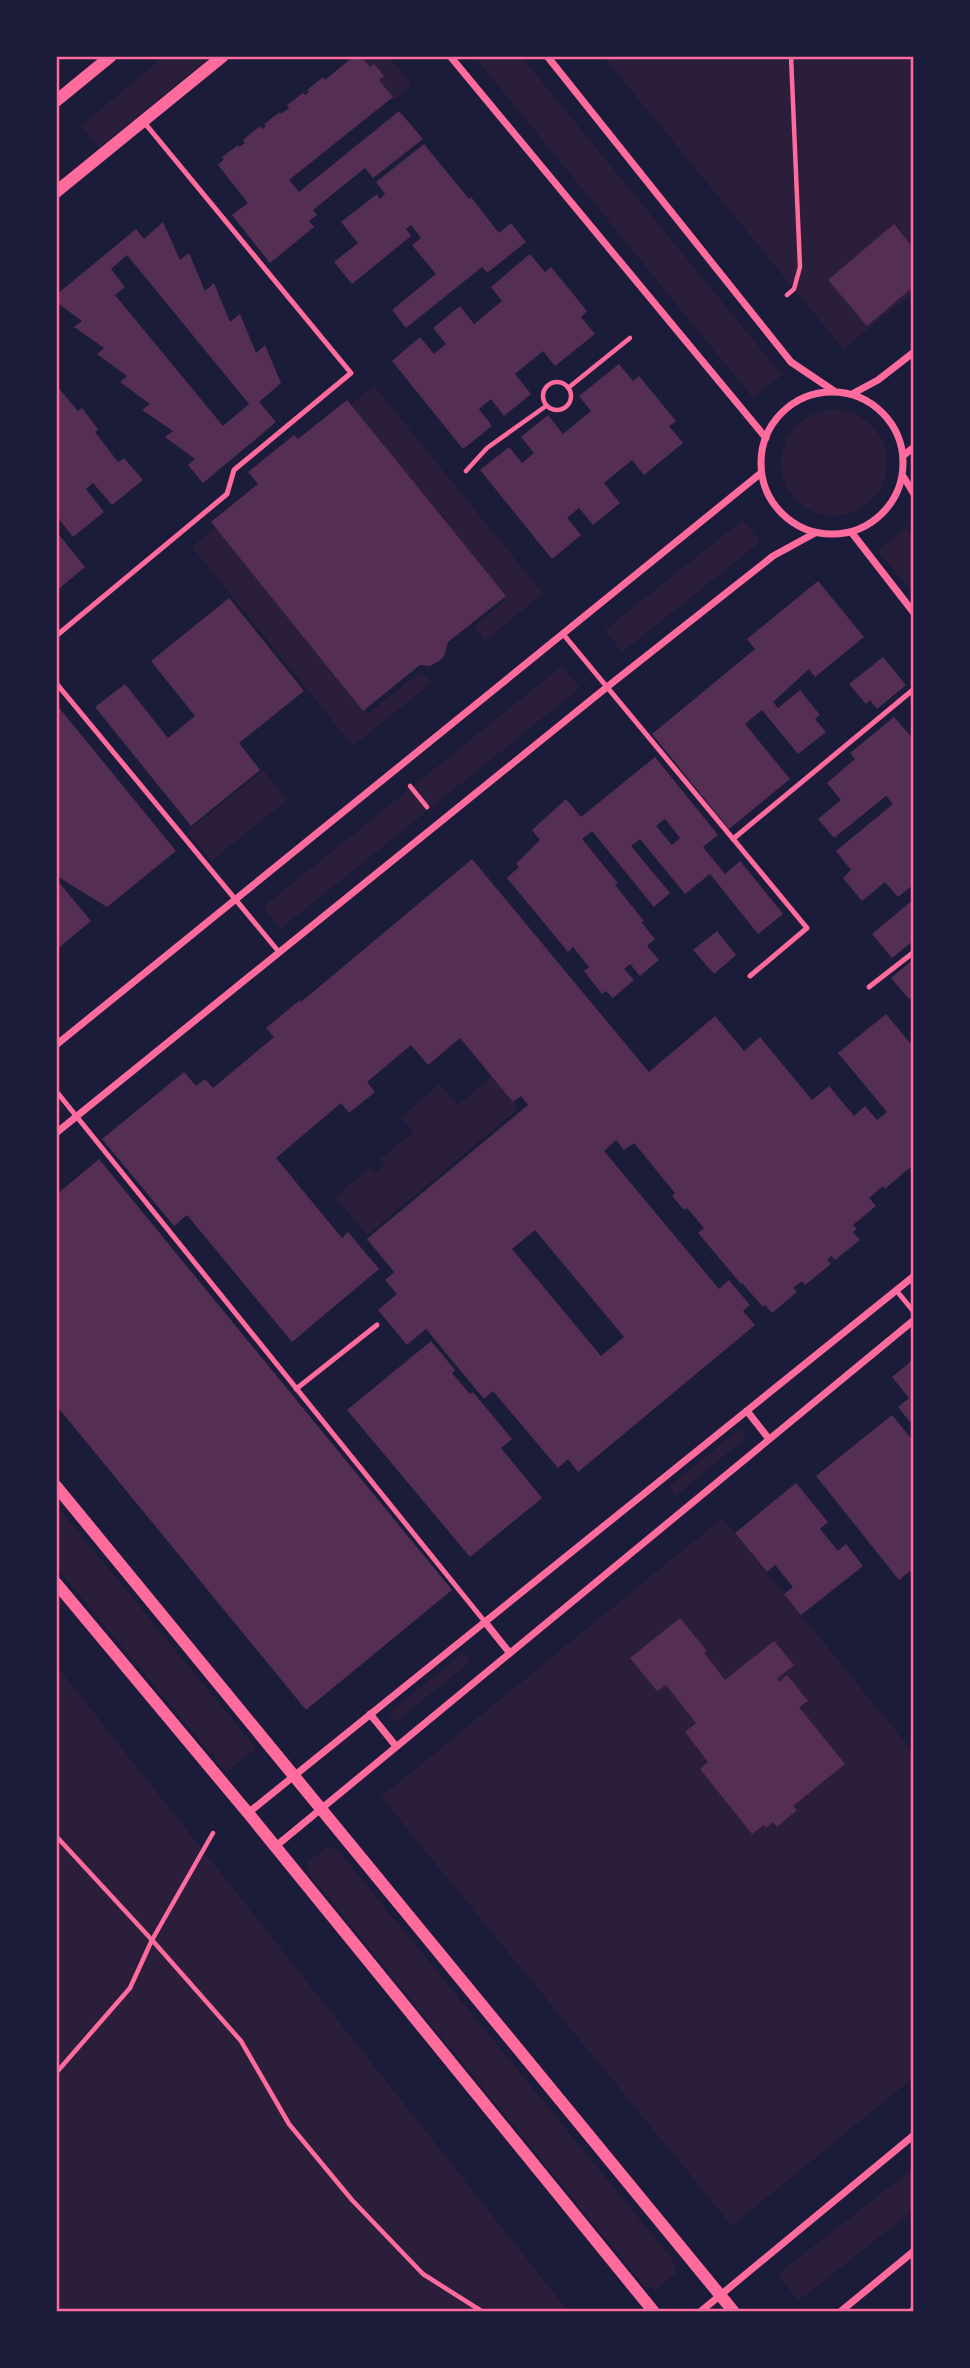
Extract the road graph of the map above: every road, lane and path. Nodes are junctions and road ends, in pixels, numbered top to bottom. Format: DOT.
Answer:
graph roads {
  1 [pos="111,56"];
  2 [pos="223,56"];
  3 [pos="450,56"];
  4 [pos="547,56"];
  5 [pos="791,56"];
  6 [pos="56,101"];
  7 [pos="143,121"];
  8 [pos="58,188"];
  9 [pos="787,295"];
  10 [pos="630,338"];
  11 [pos="914,352"];
  12 [pos="568,388"];
  13 [pos="834,391"];
  14 [pos="852,394"];
  15 [pos="546,406"];
  16 [pos="765,438"];
  17 [pos="914,447"];
  18 [pos="904,455"];
  19 [pos="466,471"];
  20 [pos="761,473"];
  21 [pos="903,476"];
  22 [pos="914,494"];
  23 [pos="815,533"];
  24 [pos="852,533"];
  25 [pos="914,613"];
  26 [pos="563,634"];
  27 [pos="56,636"];
  28 [pos="56,683"];
  29 [pos="607,687"];
  30 [pos="914,689"];
  31 [pos="396,769"];
  32 [pos="440,822"];
  33 [pos="733,839"];
  34 [pos="236,900"];
  35 [pos="914,951"];
  36 [pos="279,952"];
  37 [pos="750,976"];
  38 [pos="869,987"];
  39 [pos="56,1045"];
  40 [pos="56,1091"];
  41 [pos="76,1116"];
  42 [pos="56,1133"];
  43 [pos="914,1276"];
  44 [pos="896,1290"];
  45 [pos="914,1312"];
  46 [pos="914,1320"];
  47 [pos="377,1325"];
  48 [pos="296,1389"];
  49 [pos="747,1410"];
  50 [pos="769,1439"];
  51 [pos="56,1486"];
  52 [pos="56,1583"];
  53 [pos="485,1622"];
  54 [pos="509,1652"];
  55 [pos="370,1714"];
  56 [pos="395,1745"];
  57 [pos="293,1777"];
  58 [pos="320,1808"];
  59 [pos="248,1813"];
  60 [pos="213,1833"];
  61 [pos="56,1836"];
  62 [pos="275,1846"];
  63 [pos="152,1940"];
  64 [pos="56,2073"];
  65 [pos="914,2135"];
  66 [pos="914,2251"];
  67 [pos="721,2295"];
  68 [pos="914,2308"];
  69 [pos="483,2312"];
  70 [pos="654,2312"];
  71 [pos="700,2312"];
  72 [pos="734,2312"];
  73 [pos="840,2312"];
  74 [pos="909,2312"];
  1 -- 6 [label="street"];
  2 -- 7 [label="street"];
  3 -- 16 [label="street"];
  4 -- 13 [label="street"];
  5 -- 9 [label="path"];
  7 -- 8 [label="street"];
  7 -- 27 [label="lane"];
  10 -- 12 [label="path"];
  11 -- 14 [label="street"];
  12 -- 15 [label="path"];
  12 -- 15 [label="path"];
  13 -- 14 [label="street"];
  13 -- 16 [label="street"];
  14 -- 18 [label="street"];
  15 -- 19 [label="path"];
  16 -- 20 [label="street"];
  17 -- 18 [label="street"];
  18 -- 21 [label="street"];
  20 -- 23 [label="street"];
  20 -- 26 [label="street"];
  21 -- 22 [label="street"];
  21 -- 24 [label="street"];
  23 -- 24 [label="street"];
  23 -- 29 [label="street"];
  24 -- 25 [label="street"];
  26 -- 29 [label="lane"];
  26 -- 31 [label="street"];
  28 -- 34 [label="lane"];
  29 -- 32 [label="street"];
  29 -- 33 [label="lane"];
  30 -- 33 [label="lane"];
  31 -- 32 [label="path"];
  31 -- 34 [label="street"];
  32 -- 36 [label="street"];
  33 -- 37 [label="lane"];
  34 -- 36 [label="lane"];
  34 -- 39 [label="street"];
  35 -- 38 [label="lane"];
  36 -- 41 [label="street"];
  40 -- 41 [label="lane"];
  41 -- 42 [label="street"];
  41 -- 48 [label="lane"];
  43 -- 44 [label="street"];
  44 -- 45 [label="lane"];
  44 -- 49 [label="street"];
  46 -- 50 [label="street"];
  47 -- 48 [label="lane"];
  48 -- 53 [label="lane"];
  49 -- 50 [label="street"];
  49 -- 53 [label="street"];
  50 -- 54 [label="street"];
  51 -- 57 [label="street"];
  52 -- 59 [label="street"];
  53 -- 54 [label="street"];
  53 -- 55 [label="street"];
  54 -- 56 [label="street"];
  55 -- 56 [label="street"];
  55 -- 57 [label="street"];
  56 -- 58 [label="street"];
  57 -- 58 [label="street"];
  57 -- 59 [label="street"];
  58 -- 62 [label="street"];
  58 -- 67 [label="street"];
  59 -- 62 [label="street"];
  60 -- 63 [label="path"];
  61 -- 63 [label="path"];
  62 -- 70 [label="street"];
  63 -- 64 [label="path"];
  63 -- 69 [label="path"];
  65 -- 67 [label="street"];
  66 -- 73 [label="street"];
  67 -- 71 [label="street"];
  67 -- 72 [label="street"];
  68 -- 74 [label="path"];
}
